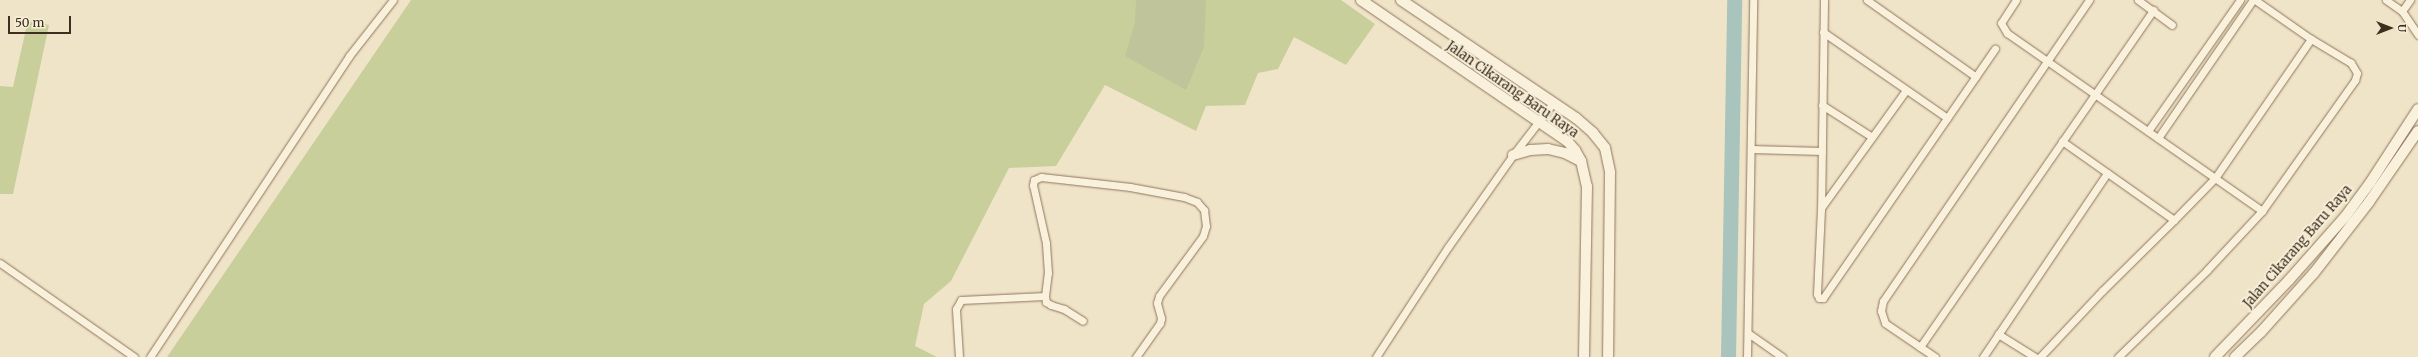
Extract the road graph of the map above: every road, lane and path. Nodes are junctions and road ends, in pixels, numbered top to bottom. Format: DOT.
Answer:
graph roads {
  1 [pos="392,0"];
  2 [pos="1361,0"];
  3 [pos="1401,0"];
  4 [pos="1753,0"];
  5 [pos="1824,0"];
  6 [pos="1867,0"];
  7 [pos="2016,0"];
  8 [pos="2089,0"];
  9 [pos="2138,0"];
  10 [pos="2240,0"];
  11 [pos="2254,0"];
  12 [pos="2386,0"];
  13 [pos="2410,0"];
  14 [pos="2153,10"];
  15 [pos="2402,11"];
  16 [pos="2172,24"];
  17 [pos="1823,32"];
  18 [pos="2418,35"];
  19 [pos="2311,39"];
  20 [pos="1995,49"];
  21 [pos="2047,61"];
  22 [pos="1976,76"];
  23 [pos="1906,90"];
  24 [pos="2095,94"];
  25 [pos="1553,103"];
  26 [pos="1822,105"];
  27 [pos="2418,109"];
  28 [pos="1947,118"];
  29 [pos="1539,123"];
  30 [pos="2148,131"];
  31 [pos="2418,132"];
  32 [pos="1872,137"];
  33 [pos="2158,138"];
  34 [pos="2062,141"];
  35 [pos="1751,149"];
  36 [pos="1822,151"];
  37 [pos="1513,155"];
  38 [pos="1581,161"];
  39 [pos="2107,173"];
  40 [pos="2214,178"];
  41 [pos="1821,209"];
  42 [pos="2262,211"];
  43 [pos="2174,220"];
  44 [pos="0,263"];
  45 [pos="1044,296"];
  46 [pos="1083,321"];
  47 [pos="1748,334"];
  48 [pos="1998,334"];
  49 [pos="1920,347"];
  50 [pos="134,357"];
  51 [pos="150,357"];
  52 [pos="959,357"];
  53 [pos="1136,357"];
  54 [pos="1376,357"];
  55 [pos="1584,357"];
  56 [pos="1608,357"];
  57 [pos="1746,357"];
  58 [pos="1782,357"];
  59 [pos="1934,357"];
  60 [pos="1983,357"];
  61 [pos="2034,357"];
  62 [pos="2040,357"];
  63 [pos="2118,357"];
  64 [pos="2215,357"];
  65 [pos="2235,357"];
  1 -- 51 [label="street"];
  2 -- 29 [label="main road, Jalan Cikarang Baru Raya"];
  3 -- 25 [label="main road, Jalan Cikarang Baru Raya"];
  4 -- 35 [label="street"];
  5 -- 17 [label="street"];
  6 -- 22 [label="street"];
  7 -- 21 [label="street"];
  8 -- 21 [label="street"];
  9 -- 14 [label="street"];
  10 -- 30 [label="street"];
  11 -- 19 [label="street"];
  11 -- 33 [label="street"];
  12 -- 15 [label="street"];
  13 -- 15 [label="street"];
  14 -- 16 [label="street"];
  14 -- 24 [label="street"];
  15 -- 18 [label="street"];
  17 -- 23 [label="street"];
  17 -- 26 [label="street"];
  19 -- 40 [label="street"];
  19 -- 42 [label="street"];
  20 -- 22 [label="street"];
  21 -- 24 [label="street"];
  21 -- 49 [label="street"];
  22 -- 28 [label="street"];
  23 -- 28 [label="street"];
  23 -- 32 [label="street"];
  24 -- 30 [label="street"];
  24 -- 34 [label="street"];
  25 -- 29 [label="street"];
  25 -- 56 [label="main road, Jalan Cikarang Baru Raya"];
  26 -- 32 [label="street"];
  26 -- 36 [label="street"];
  27 -- 64 [label="main road, Jalan Cikarang Baru Raya"];
  28 -- 41 [label="street"];
  29 -- 37 [label="street"];
  29 -- 38 [label="main road, Jalan Cikarang Baru Raya"];
  30 -- 33 [label="street"];
  31 -- 65 [label="main road, Jalan Cikarang Baru Raya"];
  32 -- 41 [label="street"];
  33 -- 40 [label="street"];
  34 -- 39 [label="street"];
  34 -- 49 [label="street"];
  35 -- 36 [label="street"];
  35 -- 47 [label="street"];
  36 -- 41 [label="street"];
  37 -- 38 [label="main road"];
  37 -- 54 [label="street"];
  38 -- 55 [label="main road, Jalan Cikarang Baru Raya"];
  39 -- 43 [label="street"];
  39 -- 48 [label="street"];
  40 -- 42 [label="street"];
  40 -- 43 [label="street"];
  42 -- 63 [label="street"];
  43 -- 62 [label="street"];
  44 -- 50 [label="street"];
  45 -- 46 [label="street"];
  45 -- 52 [label="street"];
  45 -- 53 [label="street"];
  47 -- 57 [label="street"];
  47 -- 58 [label="street"];
  48 -- 60 [label="street"];
  48 -- 61 [label="street"];
  49 -- 59 [label="street"];
}
